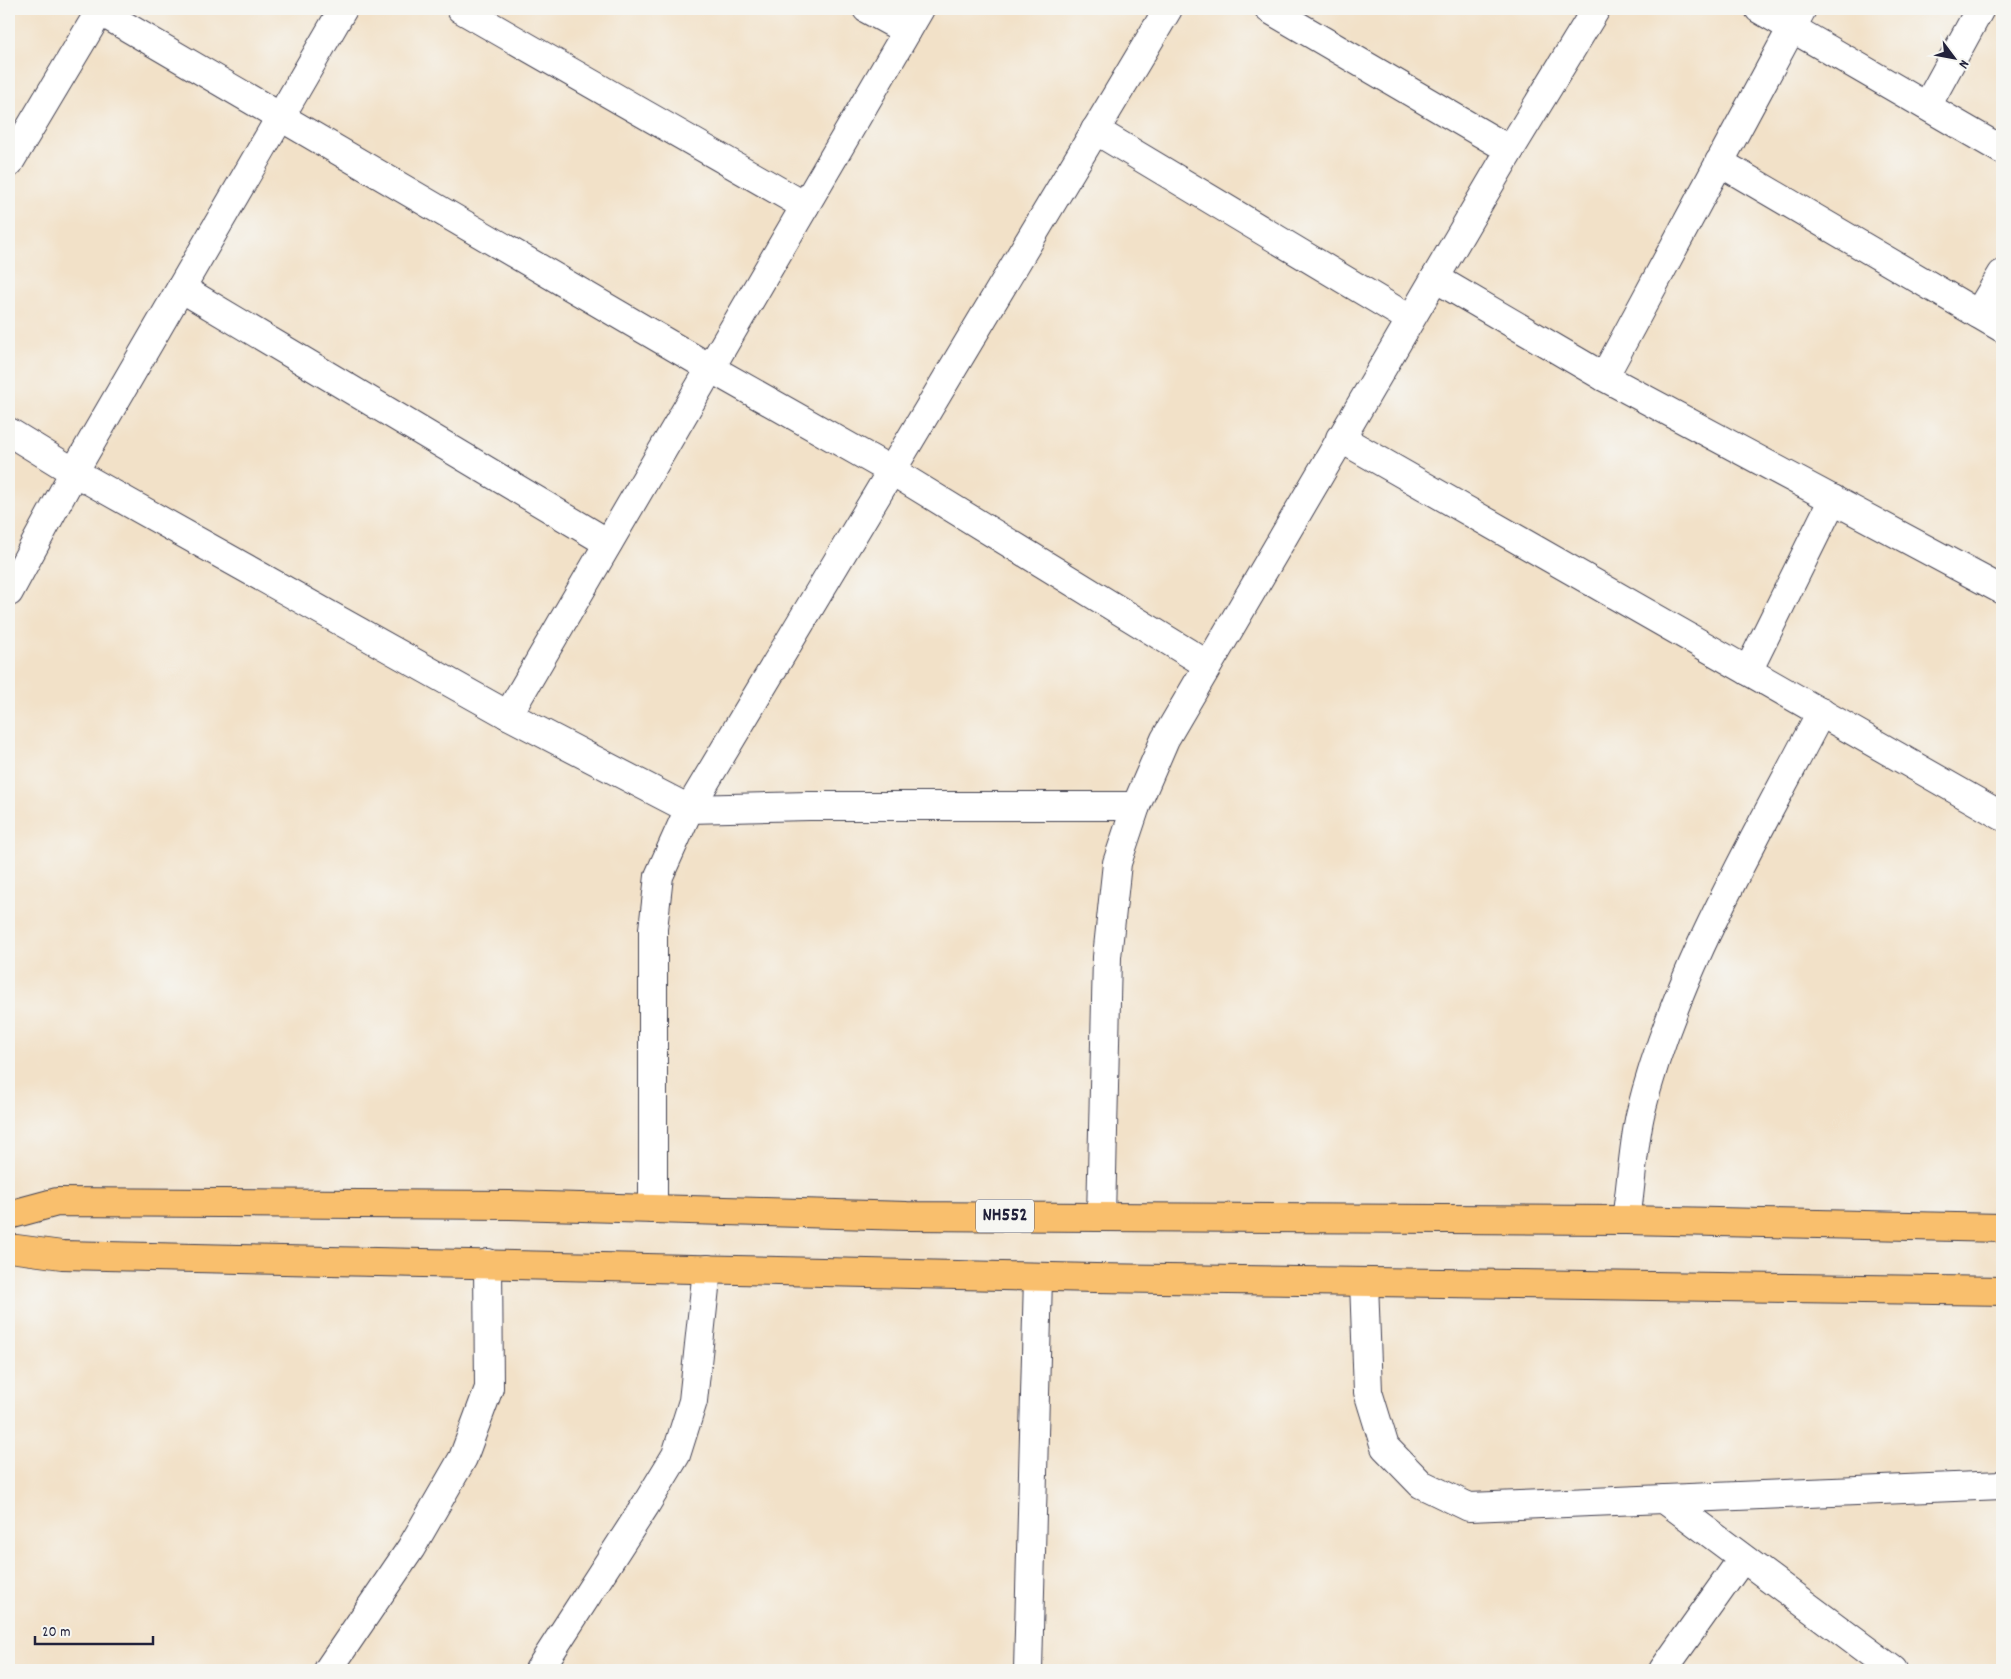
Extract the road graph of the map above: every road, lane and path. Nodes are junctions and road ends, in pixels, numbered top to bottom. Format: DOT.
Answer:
graph roads {
  1 [pos="343,9"];
  2 [pos="461,9"];
  3 [pos="867,9"];
  4 [pos="1168,9"];
  5 [pos="1269,9"];
  6 [pos="1596,9"];
  7 [pos="1759,9"];
  8 [pos="1980,9"];
  9 [pos="99,10"];
  10 [pos="1797,18"];
  11 [pos="913,20"];
  12 [pos="1927,106"];
  13 [pos="279,118"];
  14 [pos="1096,130"];
  15 [pos="1510,150"];
  16 [pos="2002,150"];
  17 [pos="1719,162"];
  18 [pos="9,163"];
  19 [pos="805,206"];
  20 [pos="2002,274"];
  21 [pos="1435,278"];
  22 [pos="181,288"];
  23 [pos="1978,314"];
  24 [pos="1410,319"];
  25 [pos="2002,328"];
  26 [pos="710,368"];
  27 [pos="1604,377"];
  28 [pos="9,432"];
  29 [pos="1340,438"];
  30 [pos="892,471"];
  31 [pos="74,472"];
  32 [pos="1833,500"];
  33 [pos="608,543"];
  34 [pos="2002,590"];
  35 [pos="9,592"];
  36 [pos="1208,664"];
  37 [pos="1748,671"];
  38 [pos="1821,712"];
  39 [pos="508,715"];
  40 [pos="1136,806"];
  41 [pos="689,809"];
  42 [pos="2002,816"];
  43 [pos="653,1209"];
  44 [pos="9,1215"];
  45 [pos="1101,1217"];
  46 [pos="1626,1220"];
  47 [pos="2002,1228"];
  48 [pos="9,1248"];
  49 [pos="488,1263"];
  50 [pos="707,1269"];
  51 [pos="1038,1277"];
  52 [pos="1364,1282"];
  53 [pos="2002,1291"];
  54 [pos="2002,1485"];
  55 [pos="1664,1499"];
  56 [pos="1742,1559"];
  57 [pos="328,1670"];
  58 [pos="539,1670"];
  59 [pos="1028,1670"];
  60 [pos="1663,1670"];
  61 [pos="1893,1670"];
  1 -- 13 [label="street"];
  2 -- 19 [label="street"];
  3 -- 11 [label="street"];
  4 -- 14 [label="street"];
  5 -- 15 [label="street"];
  6 -- 15 [label="street"];
  7 -- 10 [label="street"];
  8 -- 12 [label="street"];
  9 -- 13 [label="street"];
  9 -- 18 [label="street"];
  10 -- 12 [label="street"];
  10 -- 17 [label="street"];
  11 -- 19 [label="street"];
  12 -- 16 [label="street"];
  13 -- 22 [label="street"];
  13 -- 26 [label="street"];
  14 -- 24 [label="street"];
  14 -- 30 [label="street"];
  15 -- 21 [label="street"];
  17 -- 23 [label="street"];
  17 -- 27 [label="street"];
  19 -- 26 [label="street"];
  20 -- 23 [label="street"];
  21 -- 24 [label="street"];
  21 -- 27 [label="street"];
  22 -- 31 [label="street"];
  22 -- 33 [label="street"];
  23 -- 25 [label="street"];
  24 -- 29 [label="street"];
  26 -- 30 [label="street"];
  26 -- 33 [label="street"];
  27 -- 32 [label="street"];
  28 -- 31 [label="street"];
  29 -- 36 [label="street"];
  29 -- 37 [label="street"];
  30 -- 36 [label="street"];
  30 -- 41 [label="street"];
  31 -- 35 [label="street"];
  31 -- 39 [label="street"];
  32 -- 34 [label="street"];
  32 -- 37 [label="street"];
  33 -- 39 [label="street"];
  36 -- 40 [label="street"];
  37 -- 38 [label="street"];
  38 -- 42 [label="street"];
  38 -- 46 [label="street"];
  39 -- 41 [label="street"];
  40 -- 41 [label="street"];
  40 -- 45 [label="street"];
  41 -- 43 [label="street"];
  43 -- 44 [label="highway, NH552"];
  43 -- 45 [label="highway, NH552"];
  45 -- 46 [label="highway, NH552"];
  46 -- 47 [label="highway, NH552"];
  48 -- 49 [label="highway"];
  49 -- 50 [label="highway"];
  49 -- 57 [label="street"];
  50 -- 51 [label="highway"];
  50 -- 58 [label="street"];
  51 -- 52 [label="highway"];
  51 -- 59 [label="street"];
  52 -- 53 [label="highway"];
  52 -- 55 [label="street"];
  54 -- 55 [label="street"];
  55 -- 56 [label="street"];
  56 -- 60 [label="street"];
  56 -- 61 [label="street"];
}
